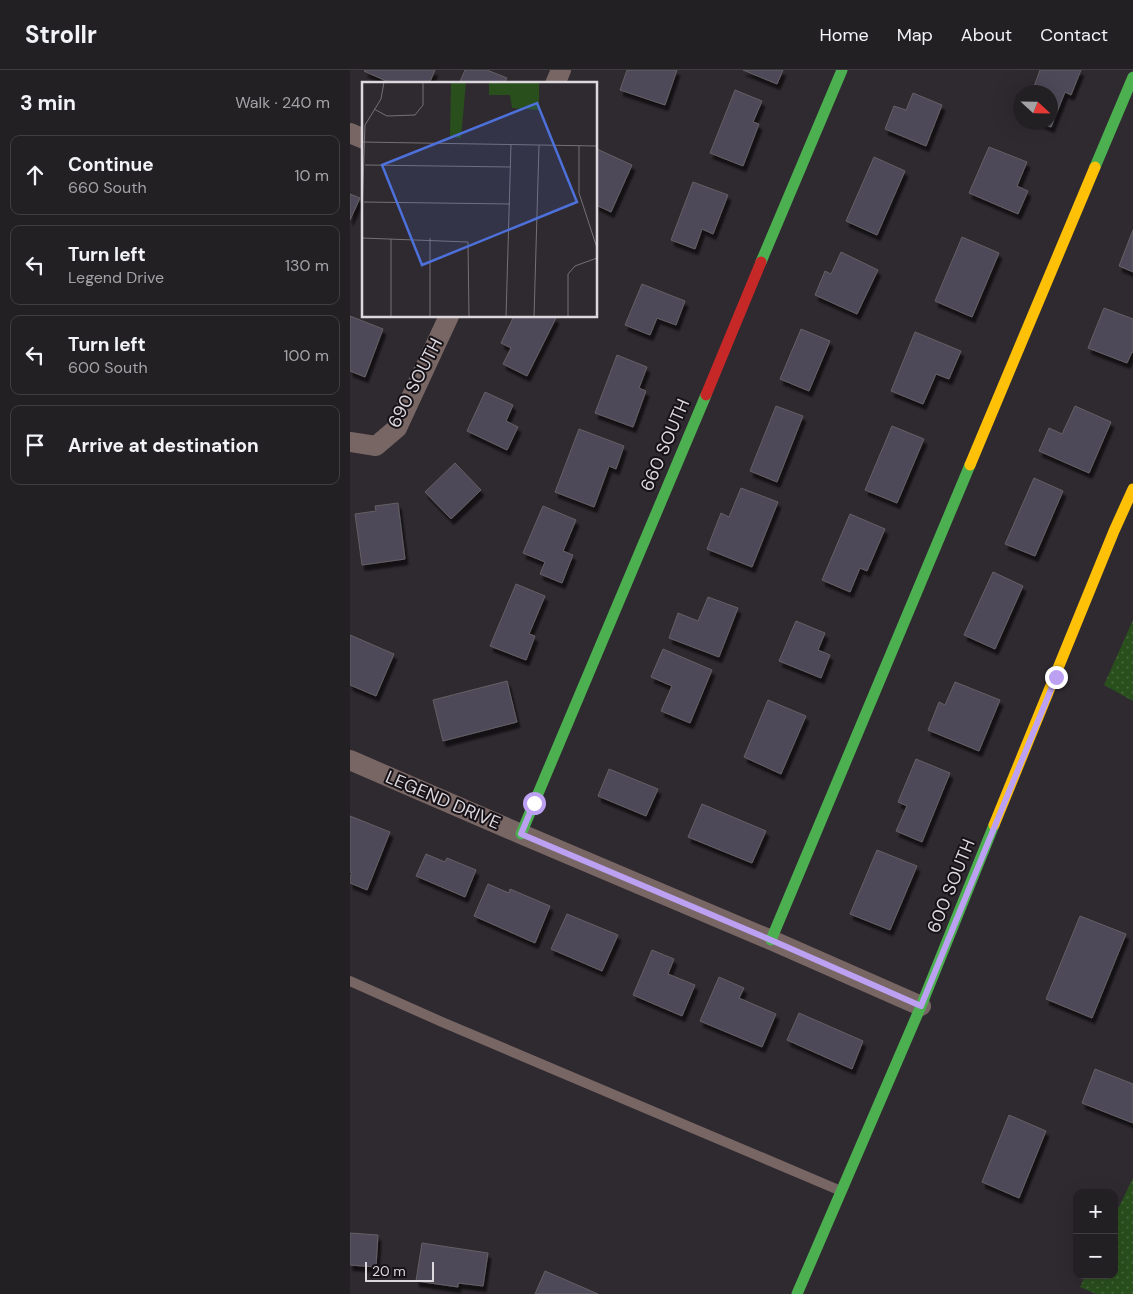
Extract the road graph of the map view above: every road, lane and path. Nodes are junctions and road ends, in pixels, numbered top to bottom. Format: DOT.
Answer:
graph roads {
  1 [pos="561,70"];
  2 [pos="842,70"];
  3 [pos="1133,78"];
  4 [pos="556,82"];
  5 [pos="350,133"];
  6 [pos="362,138"];
  7 [pos="448,318"];
  8 [pos="350,442"];
  9 [pos="1133,489"];
  10 [pos="350,760"];
  11 [pos="521,834"];
  12 [pos="771,940"];
  13 [pos="350,981"];
  14 [pos="921,1006"];
  15 [pos="841,1191"];
  16 [pos="797,1294"];
  1 -- 4 [label="street"];
  2 -- 11 [label="street, 660 SOUTH"];
  3 -- 12 [label="street"];
  5 -- 6 [label="street"];
  7 -- 8 [label="street, 690 SOUTH"];
  9 -- 14 [label="street, 600 SOUTH"];
  10 -- 11 [label="street, LEGEND DRIVE"];
  11 -- 12 [label="street, LEGEND DRIVE"];
  12 -- 14 [label="street, LEGEND DRIVE"];
  13 -- 15 [label="lane"];
  14 -- 15 [label="street, 600 SOUTH"];
  15 -- 16 [label="street, 600 SOUTH"];
}
